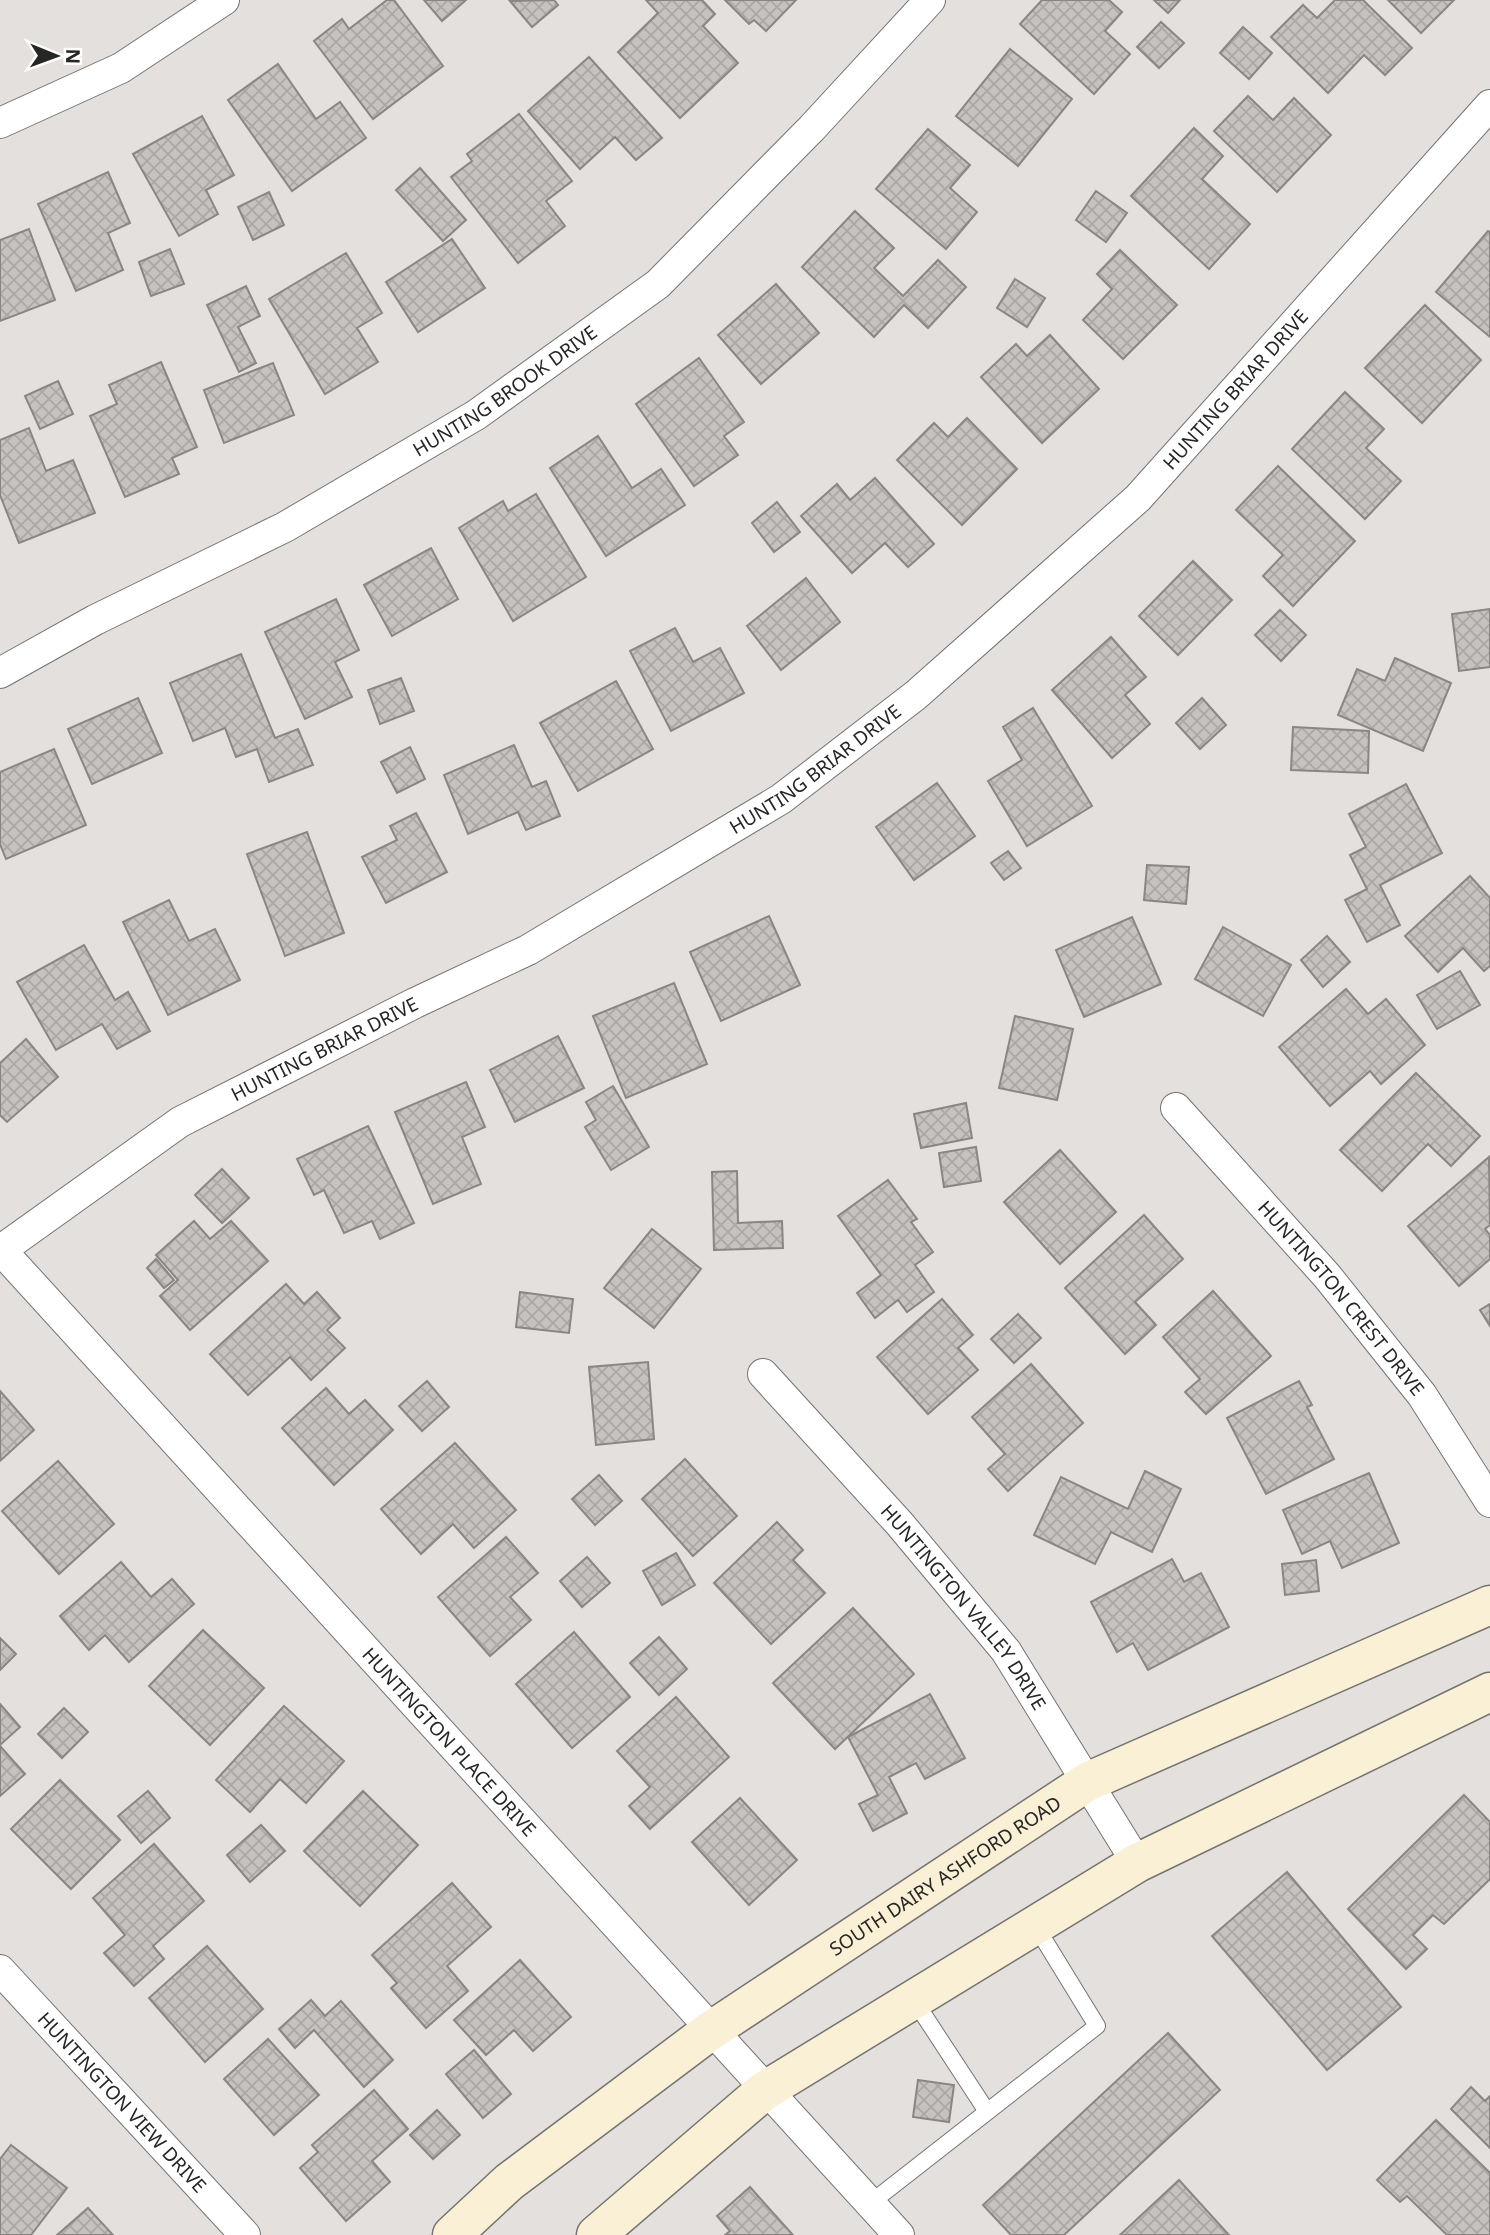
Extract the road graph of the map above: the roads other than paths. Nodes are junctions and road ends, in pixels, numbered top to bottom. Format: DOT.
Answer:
graph roads {
  1 [pos="224,0"];
  2 [pos="930,0"];
  3 [pos="1490,105"];
  4 [pos="0,123"];
  5 [pos="0,673"];
  6 [pos="1176,1108"];
  7 [pos="1,1250"];
  8 [pos="763,1374"];
  9 [pos="1490,1502"];
  10 [pos="1490,1605"];
  11 [pos="1490,1692"];
  12 [pos="1087,1782"];
  13 [pos="1137,1863"];
  14 [pos="1035,1925"];
  15 [pos="0,1970"];
  16 [pos="914,2000"];
  17 [pos="710,2031"];
  18 [pos="764,2091"];
  19 [pos="986,2110"];
  20 [pos="868,2205"];
  21 [pos="245,2235"];
  22 [pos="452,2235"];
  23 [pos="596,2235"];
  24 [pos="899,2235"];
  1 -- 4 [label="street"];
  2 -- 5 [label="street, HUNTING BROOK DRIVE"];
  3 -- 7 [label="street, HUNTING BRIAR DRIVE"];
  6 -- 9 [label="street, HUNTINGTON CREST DRIVE"];
  7 -- 17 [label="street, HUNTINGTON PLACE DRIVE"];
  8 -- 12 [label="street, HUNTINGTON VALLEY DRIVE"];
  10 -- 12 [label="main road, SOUTH DAIRY ASHFORD ROAD"];
  11 -- 13 [label="main road"];
  12 -- 13 [label="street, HUNTINGTON VALLEY DRIVE"];
  12 -- 17 [label="main road, SOUTH DAIRY ASHFORD ROAD"];
  13 -- 14 [label="main road"];
  14 -- 16 [label="main road"];
  14 -- 19 [label="lane"];
  15 -- 21 [label="street, HUNTINGTON VIEW DRIVE"];
  16 -- 18 [label="main road"];
  16 -- 19 [label="lane"];
  17 -- 18 [label="street, HUNTINGTON PLACE DRIVE"];
  17 -- 22 [label="main road, SOUTH DAIRY ASHFORD ROAD"];
  18 -- 20 [label="street, HUNTINGTON PLACE DRIVE"];
  18 -- 23 [label="main road"];
  19 -- 20 [label="lane"];
  20 -- 24 [label="street, HUNTINGTON PLACE DRIVE"];
}
